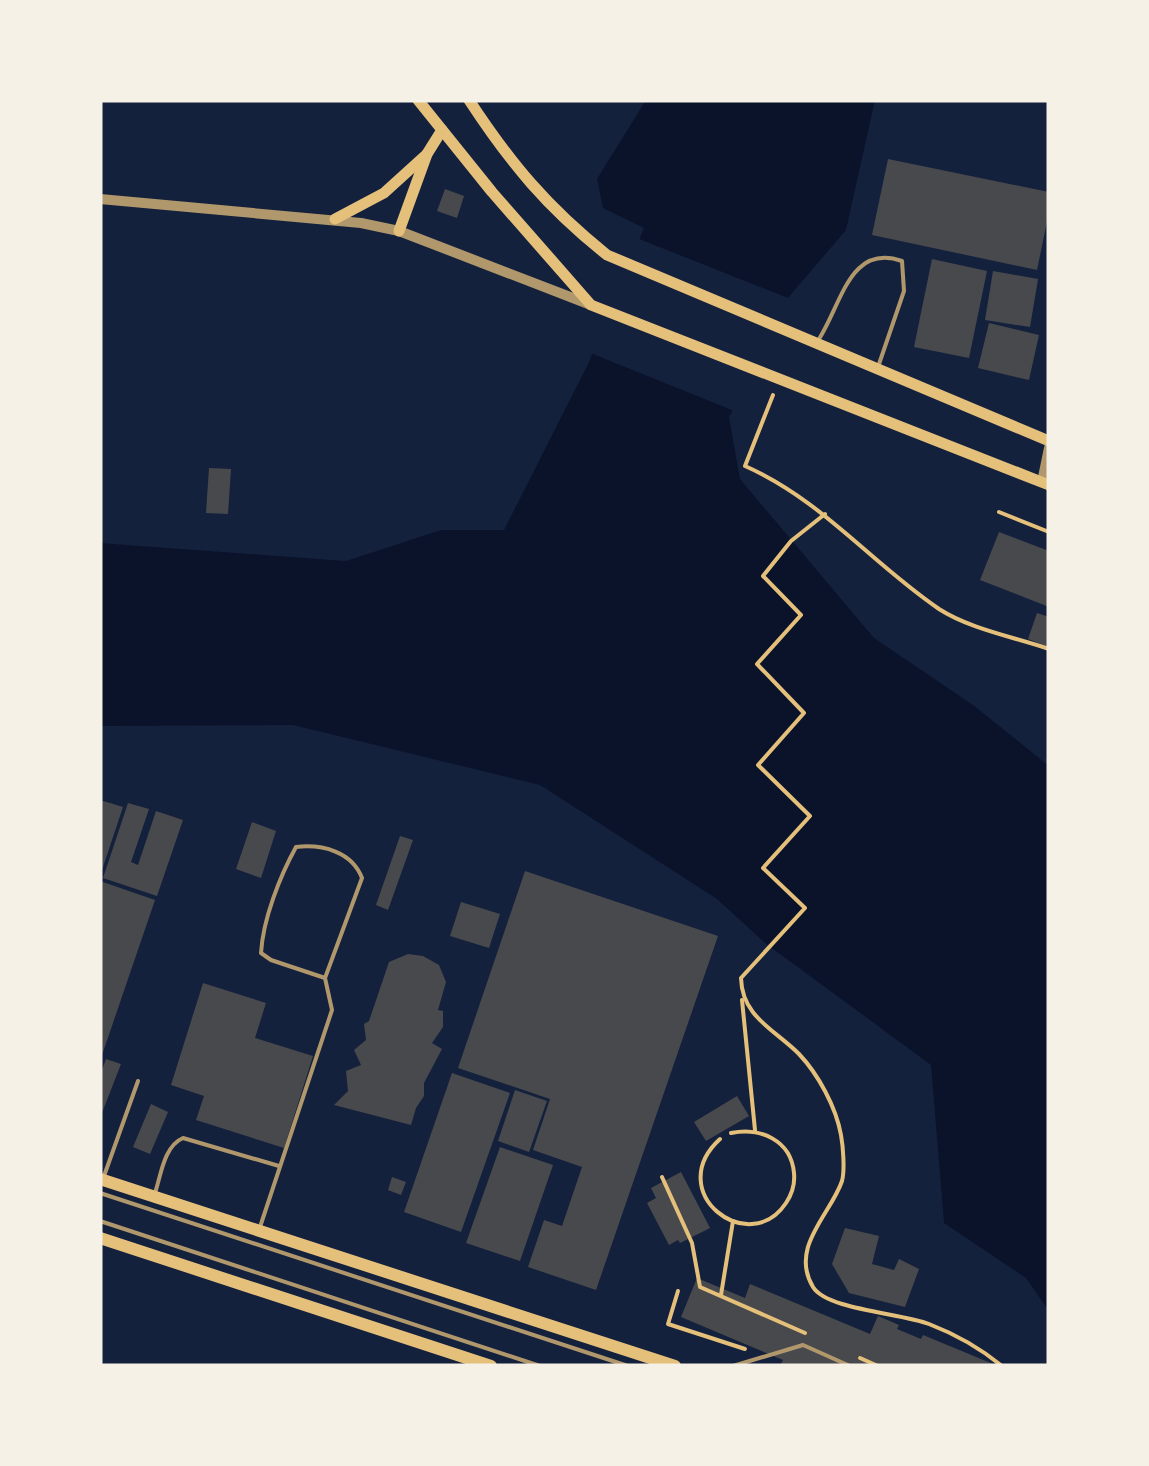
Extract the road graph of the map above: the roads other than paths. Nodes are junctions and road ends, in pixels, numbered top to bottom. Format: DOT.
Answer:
graph roads {
  1 [pos="418,100"];
  2 [pos="470,100"];
  3 [pos="442,130"];
  4 [pos="428,154"];
  5 [pos="100,199"];
  6 [pos="335,219"];
  7 [pos="399,231"];
  8 [pos="595,307"];
  9 [pos="817,343"];
  10 [pos="877,369"];
  11 [pos="1049,444"];
  12 [pos="1046,484"];
  13 [pos="325,978"];
  14 [pos="138,1081"];
  15 [pos="279,1166"];
  16 [pos="101,1184"];
  17 [pos="154,1197"];
  18 [pos="100,1221"];
  19 [pos="258,1232"];
  20 [pos="100,1238"];
  21 [pos="491,1366"];
  22 [pos="540,1366"];
  23 [pos="628,1366"];
  24 [pos="674,1366"];
  25 [pos="734,1366"];
  26 [pos="850,1366"];
  1 -- 3 [label="main road"];
  2 -- 9 [label="main road"];
  3 -- 4 [label="main road"];
  3 -- 8 [label="main road"];
  4 -- 6 [label="main road"];
  4 -- 7 [label="main road"];
  5 -- 6 [label="street"];
  6 -- 7 [label="street"];
  7 -- 8 [label="street"];
  8 -- 12 [label="main road"];
  9 -- 10 [label="main road"];
  9 -- 10 [label="lane"];
  10 -- 11 [label="main road"];
  11 -- 12 [label="street"];
  13 -- 13 [label="lane"];
  13 -- 15 [label="lane"];
  14 -- 16 [label="lane"];
  15 -- 17 [label="lane"];
  15 -- 19 [label="lane"];
  16 -- 17 [label="main road"];
  16 -- 23 [label="lane"];
  17 -- 19 [label="main road"];
  18 -- 22 [label="lane"];
  19 -- 24 [label="main road"];
  20 -- 21 [label="main road"];
  25 -- 26 [label="lane"];
}
